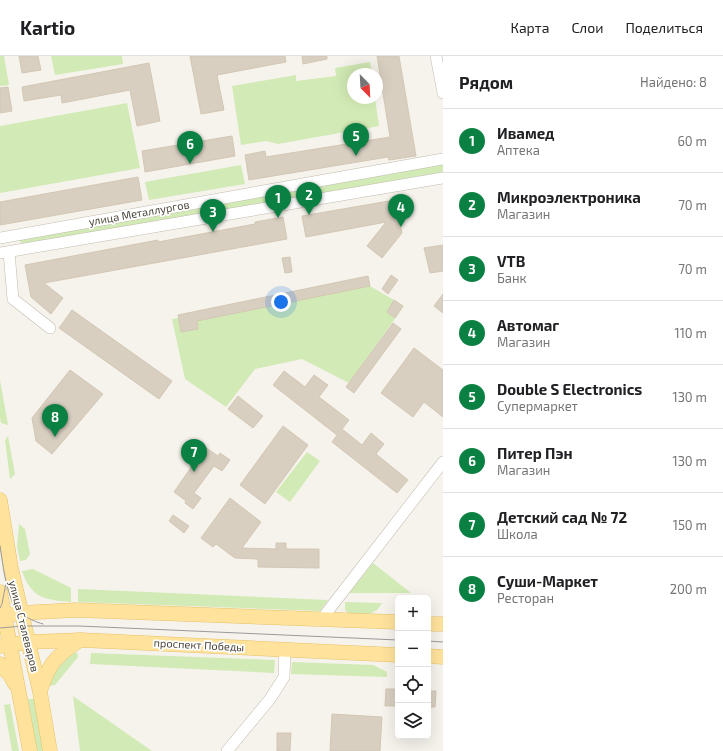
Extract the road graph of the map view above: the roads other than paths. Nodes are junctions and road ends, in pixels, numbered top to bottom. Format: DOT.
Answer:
graph roads {
  1 [pos="436,56"];
  2 [pos="443,93"];
  3 [pos="443,159"];
  4 [pos="443,178"];
  5 [pos="0,238"];
  6 [pos="4,252"];
  7 [pos="50,328"];
  8 [pos="443,462"];
  9 [pos="0,500"];
  10 [pos="0,592"];
  11 [pos="20,613"];
  12 [pos="2,616"];
  13 [pos="321,620"];
  14 [pos="395,622"];
  15 [pos="431,624"];
  16 [pos="443,624"];
  17 [pos="81,640"];
  18 [pos="29,642"];
  19 [pos="5,645"];
  20 [pos="285,649"];
  21 [pos="395,655"];
  22 [pos="431,656"];
  23 [pos="443,657"];
  24 [pos="0,664"];
  25 [pos="40,692"];
  26 [pos="20,695"];
  27 [pos="30,751"];
  28 [pos="50,751"];
  29 [pos="227,751"];
  1 -- 2 [label="street"];
  3 -- 5 [label="street, улица Металлургов"];
  4 -- 6 [label="street, улица Металлургов"];
  6 -- 7 [label="street"];
  8 -- 13 [label="street"];
  9 -- 11 [label="main road, улица Сталеваров"];
  10 -- 12 [label="main road, улица Сталеваров"];
  11 -- 12 [label="main road"];
  11 -- 13 [label="main road"];
  11 -- 18 [label="main road, улица Сталеваров"];
  12 -- 19 [label="main road, улица Сталеваров"];
  13 -- 14 [label="main road"];
  15 -- 16 [label="main road"];
  17 -- 18 [label="main road, проспект Победы"];
  17 -- 20 [label="main road, проспект Победы"];
  17 -- 25 [label="main road"];
  18 -- 19 [label="main road, проспект Победы"];
  18 -- 25 [label="main road, улица Сталеваров"];
  19 -- 26 [label="main road, улица Сталеваров"];
  20 -- 21 [label="main road, проспект Победы"];
  20 -- 29 [label="street"];
  22 -- 23 [label="main road"];
  24 -- 26 [label="main road"];
  25 -- 28 [label="main road, улица Сталеваров"];
  26 -- 27 [label="main road, улица Сталеваров"];
}
